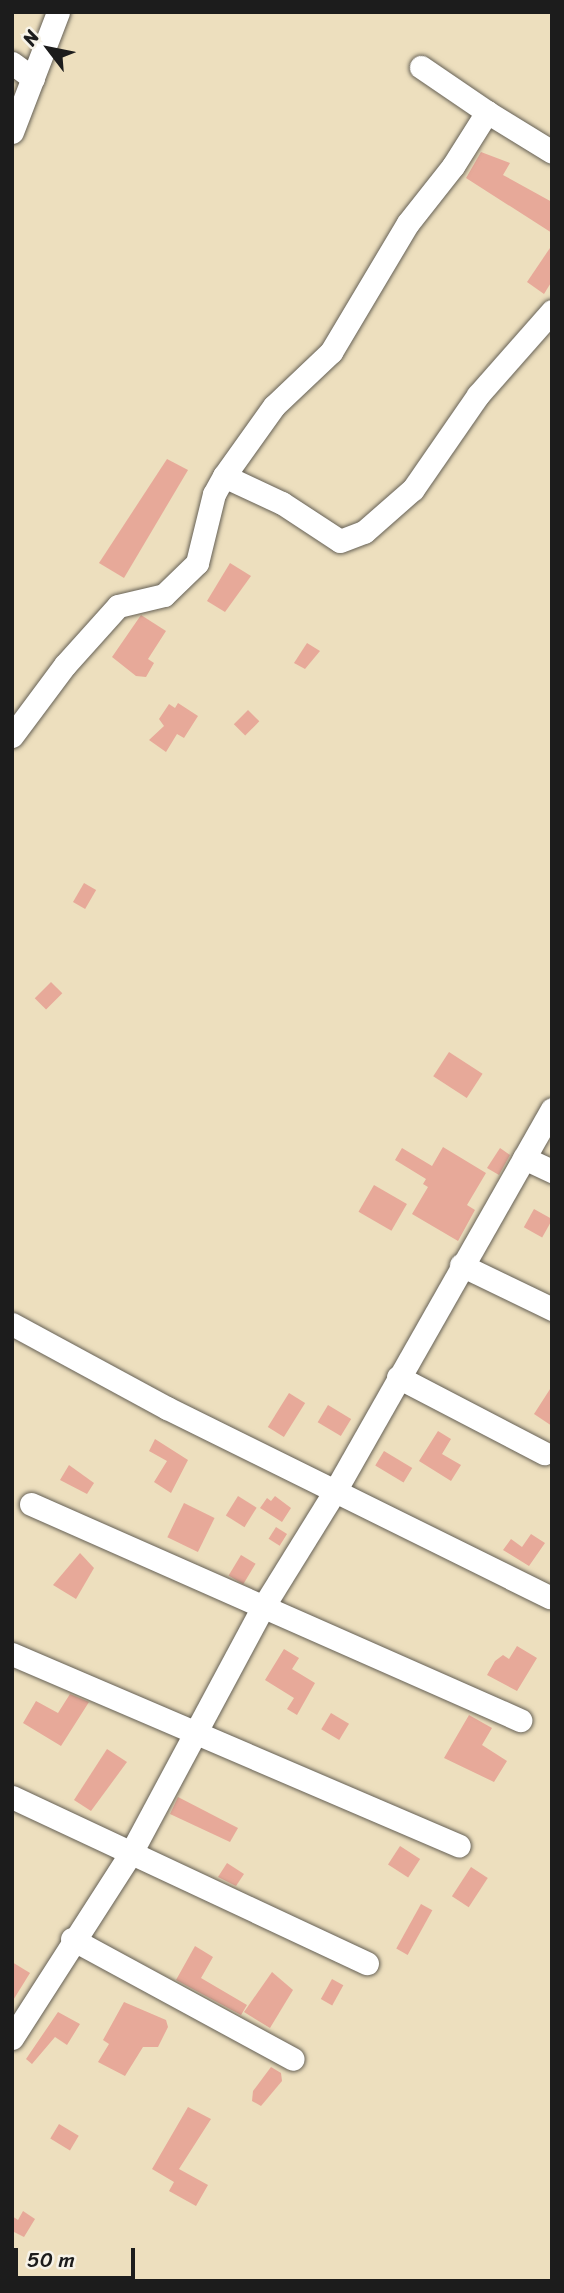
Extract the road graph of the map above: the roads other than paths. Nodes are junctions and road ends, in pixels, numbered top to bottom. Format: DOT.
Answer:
graph roads {
  1 [pos="58,12"];
  2 [pos="12,63"];
  3 [pos="421,67"];
  4 [pos="33,78"];
  5 [pos="487,112"];
  6 [pos="12,132"];
  7 [pos="552,152"];
  8 [pos="552,311"];
  9 [pos="224,476"];
  10 [pos="12,736"];
  11 [pos="552,1109"];
  12 [pos="524,1158"];
  13 [pos="552,1171"];
  14 [pos="461,1265"];
  15 [pos="552,1310"];
  16 [pos="12,1324"];
  17 [pos="398,1377"];
  18 [pos="544,1453"];
  19 [pos="335,1491"];
  20 [pos="31,1504"];
  21 [pos="550,1597"];
  22 [pos="263,1607"];
  23 [pos="12,1654"];
  24 [pos="520,1720"];
  25 [pos="195,1731"];
  26 [pos="12,1797"];
  27 [pos="459,1846"];
  28 [pos="132,1851"];
  29 [pos="72,1939"];
  30 [pos="367,1963"];
  31 [pos="12,2038"];
  32 [pos="293,2059"];
  1 -- 4 [label="street"];
  2 -- 4 [label="street"];
  3 -- 5 [label="street"];
  4 -- 6 [label="street"];
  5 -- 7 [label="street"];
  5 -- 9 [label="street"];
  8 -- 9 [label="street"];
  9 -- 10 [label="street"];
  11 -- 12 [label="street"];
  12 -- 13 [label="street"];
  12 -- 14 [label="street"];
  14 -- 15 [label="street"];
  14 -- 17 [label="street"];
  16 -- 19 [label="street"];
  17 -- 18 [label="street"];
  17 -- 19 [label="street"];
  19 -- 21 [label="street"];
  19 -- 22 [label="street"];
  20 -- 22 [label="street"];
  22 -- 24 [label="street"];
  22 -- 25 [label="street"];
  23 -- 25 [label="street"];
  25 -- 27 [label="street"];
  25 -- 28 [label="street"];
  26 -- 28 [label="street"];
  28 -- 29 [label="street"];
  28 -- 30 [label="street"];
  29 -- 31 [label="street"];
  29 -- 32 [label="street"];
}
